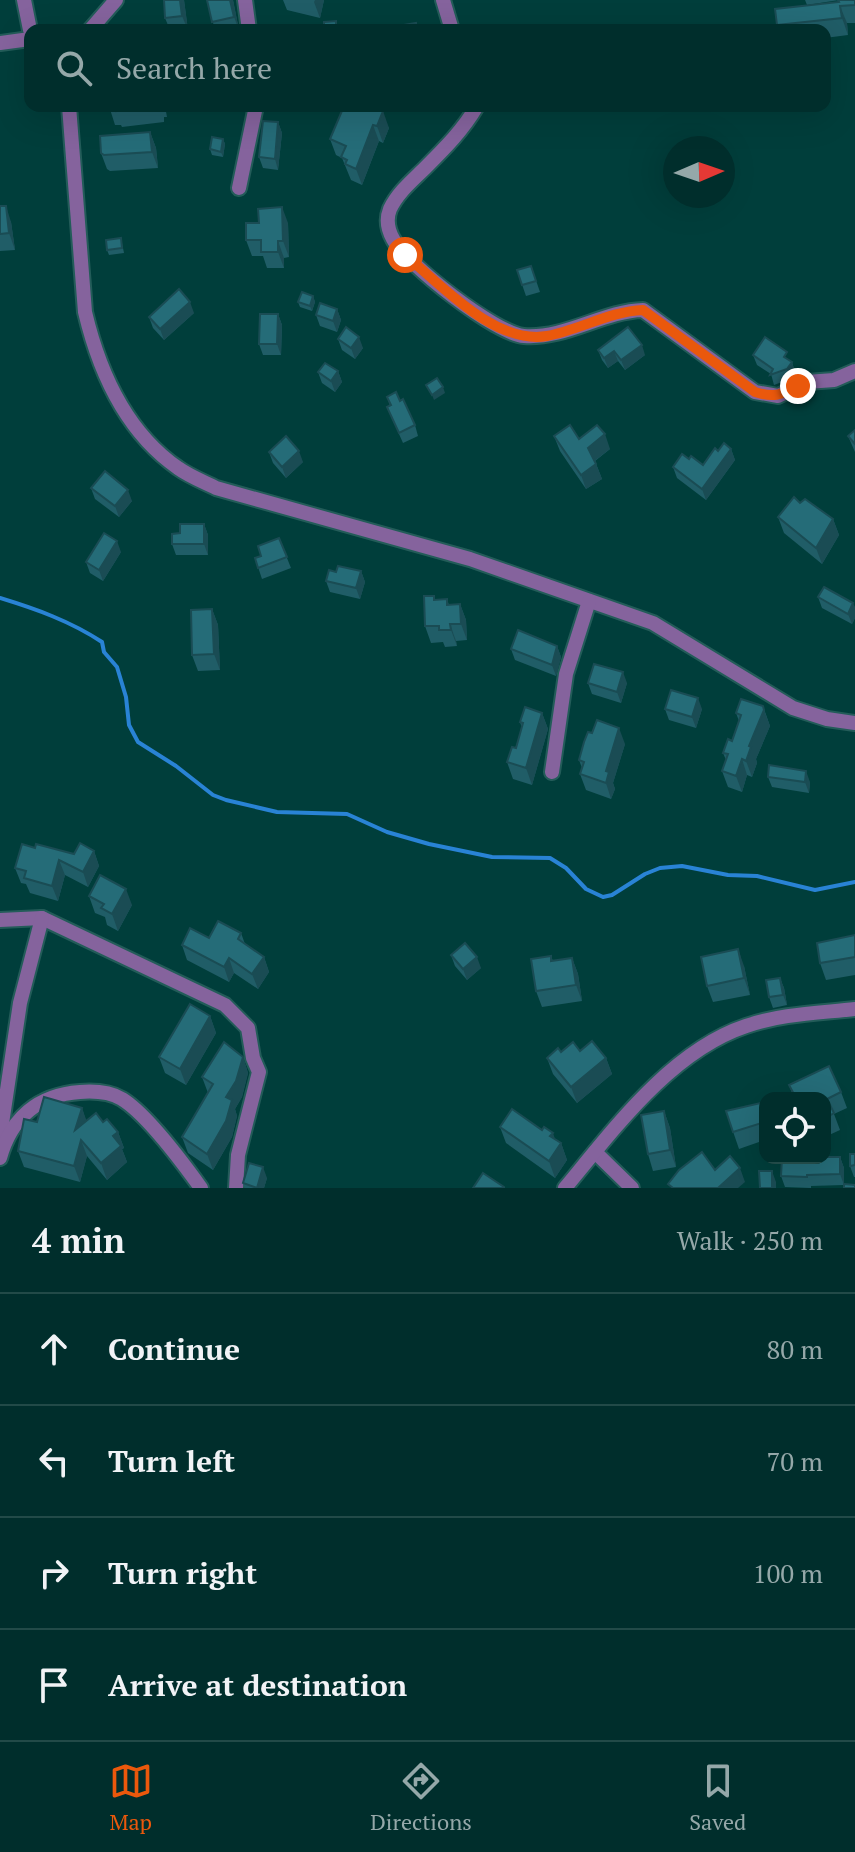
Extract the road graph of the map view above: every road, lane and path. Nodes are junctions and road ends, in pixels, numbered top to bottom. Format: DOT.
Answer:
graph roads {
  1 [pos="24,0"];
  2 [pos="116,0"];
  3 [pos="245,0"];
  4 [pos="443,0"];
  5 [pos="29,24"];
  6 [pos="95,24"];
  7 [pos="248,24"];
  8 [pos="450,24"];
  9 [pos="24,40"];
  10 [pos="0,43"];
  11 [pos="69,112"];
  12 [pos="255,112"];
  13 [pos="473,112"];
  14 [pos="239,188"];
  15 [pos="855,371"];
  16 [pos="589,601"];
  17 [pos="855,723"];
  18 [pos="552,772"];
  19 [pos="42,918"];
  20 [pos="0,920"];
  21 [pos="855,1009"];
  22 [pos="0,1137"];
  23 [pos="595,1152"];
  24 [pos="0,1158"];
  25 [pos="201,1188"];
  26 [pos="236,1188"];
  27 [pos="565,1188"];
  28 [pos="632,1188"];
  1 -- 5 [label="street"];
  2 -- 6 [label="street"];
  3 -- 7 [label="street"];
  4 -- 8 [label="street"];
  9 -- 10 [label="street"];
  11 -- 16 [label="street"];
  12 -- 14 [label="street"];
  13 -- 15 [label="street"];
  16 -- 17 [label="street"];
  16 -- 18 [label="street"];
  19 -- 20 [label="street"];
  19 -- 22 [label="street"];
  19 -- 26 [label="street"];
  21 -- 23 [label="street"];
  23 -- 27 [label="street"];
  23 -- 28 [label="street"];
  24 -- 25 [label="street"];
}
